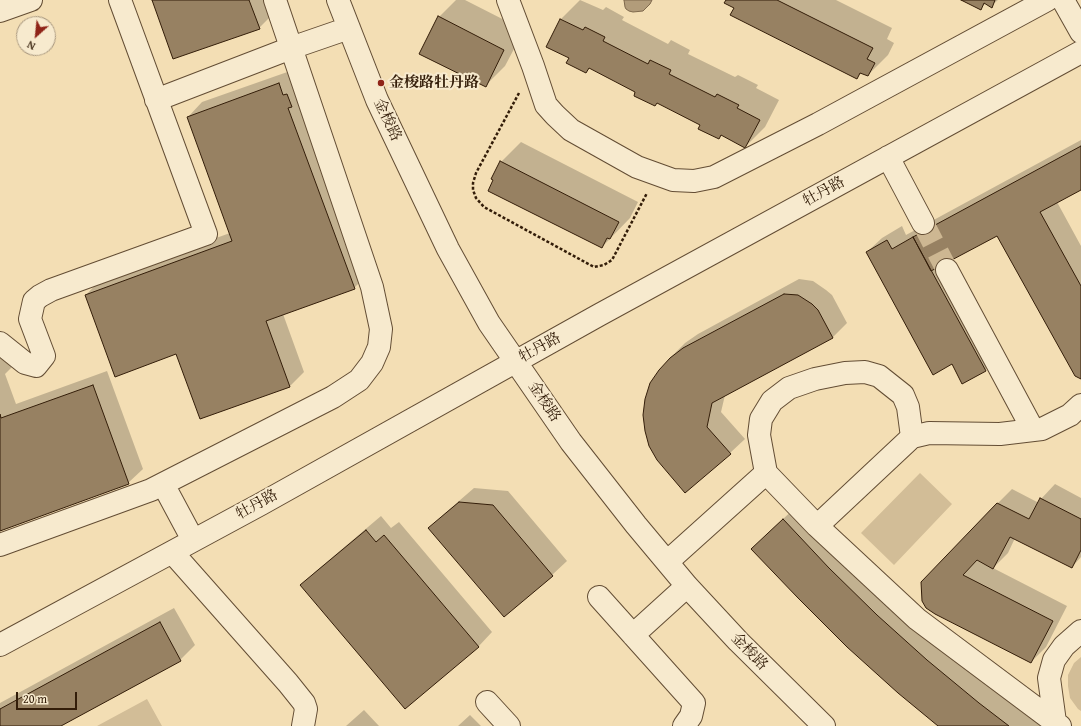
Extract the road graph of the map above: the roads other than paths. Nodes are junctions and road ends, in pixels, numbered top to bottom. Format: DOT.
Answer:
graph roads {
  1 [pos="31,0"];
  2 [pos="120,0"];
  3 [pos="275,0"];
  4 [pos="338,0"];
  5 [pos="508,0"];
  6 [pos="1047,0"];
  7 [pos="1063,0"];
  8 [pos="0,11"];
  9 [pos="349,28"];
  10 [pos="1081,32"];
  11 [pos="291,48"];
  12 [pos="1081,52"];
  13 [pos="156,100"];
  14 [pos="888,158"];
  15 [pos="923,223"];
  16 [pos="947,270"];
  17 [pos="0,343"];
  18 [pos="516,362"];
  19 [pos="1081,405"];
  20 [pos="1033,430"];
  21 [pos="912,437"];
  22 [pos="766,473"];
  23 [pos="162,484"];
  24 [pos="817,526"];
  25 [pos="193,540"];
  26 [pos="0,545"];
  27 [pos="172,552"];
  28 [pos="667,562"];
  29 [pos="687,586"];
  30 [pos="599,597"];
  31 [pos="1081,631"];
  32 [pos="633,635"];
  33 [pos="0,645"];
  34 [pos="487,702"];
  35 [pos="1057,724"];
  36 [pos="303,726"];
  37 [pos="509,726"];
  38 [pos="684,726"];
  39 [pos="824,726"];
  1 -- 8 [label="street"];
  2 -- 13 [label="street"];
  3 -- 11 [label="street"];
  4 -- 9 [label="street, 金梭路"];
  5 -- 6 [label="street"];
  7 -- 10 [label="street"];
  9 -- 11 [label="street"];
  9 -- 18 [label="street, 金梭路"];
  11 -- 13 [label="street"];
  11 -- 23 [label="street"];
  12 -- 14 [label="street, 牡丹路"];
  13 -- 17 [label="street"];
  14 -- 15 [label="street"];
  14 -- 18 [label="street, 牡丹路"];
  16 -- 20 [label="street"];
  18 -- 25 [label="street, 牡丹路"];
  18 -- 28 [label="street, 金梭路"];
  19 -- 20 [label="street"];
  20 -- 21 [label="street"];
  21 -- 22 [label="street"];
  21 -- 24 [label="street"];
  22 -- 24 [label="street"];
  22 -- 28 [label="street"];
  23 -- 25 [label="street"];
  23 -- 26 [label="street"];
  24 -- 35 [label="street"];
  25 -- 27 [label="street, 牡丹路"];
  27 -- 33 [label="street, 牡丹路"];
  27 -- 36 [label="street"];
  28 -- 29 [label="street, 金梭路"];
  29 -- 32 [label="street"];
  29 -- 39 [label="street, 金梭路"];
  30 -- 32 [label="street"];
  31 -- 35 [label="street"];
  32 -- 38 [label="street"];
  34 -- 37 [label="street"];
}
